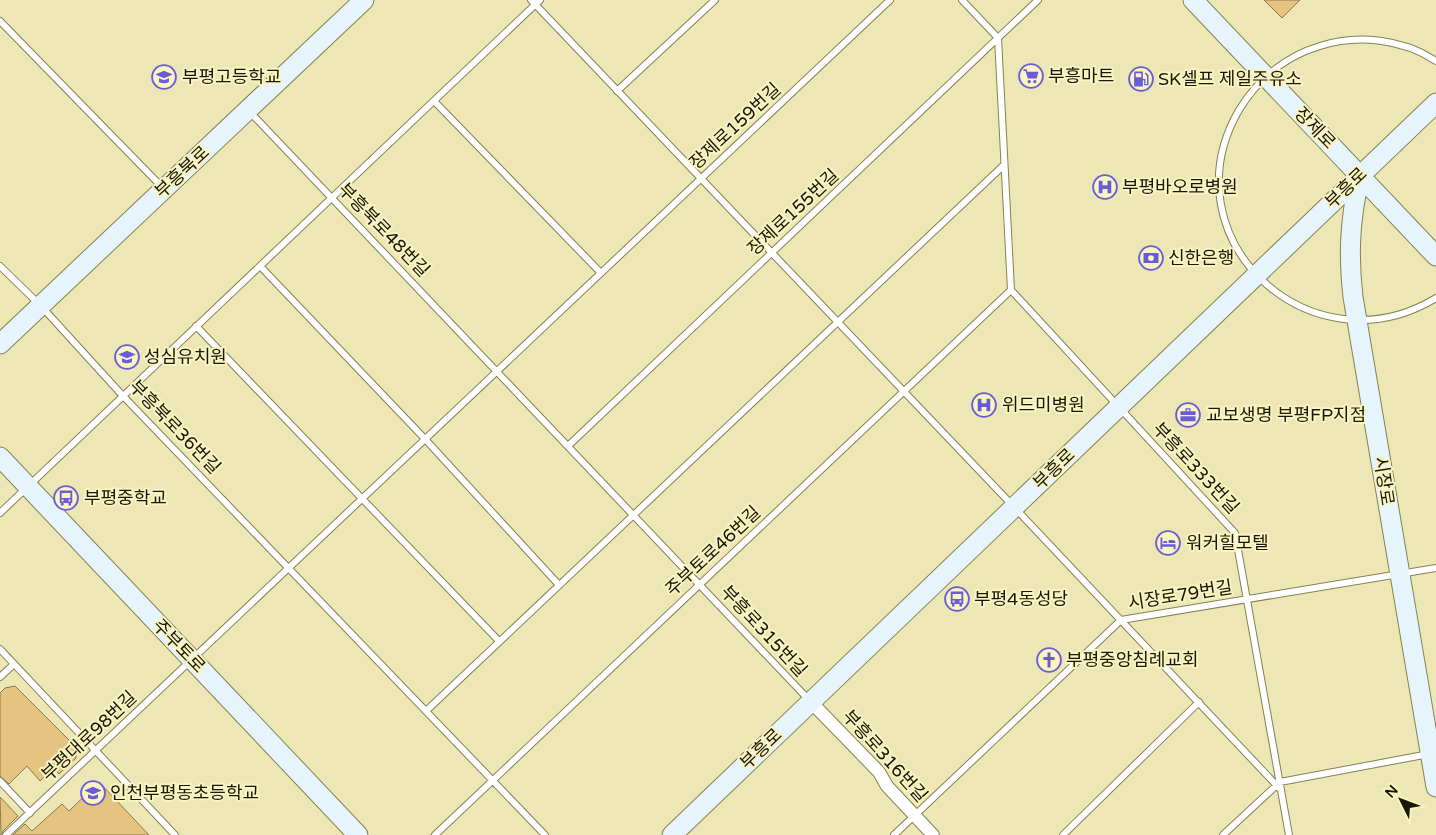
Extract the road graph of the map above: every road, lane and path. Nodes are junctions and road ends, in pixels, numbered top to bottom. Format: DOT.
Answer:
graph roads {
  1 [pos="364,0"];
  2 [pos="715,0"];
  3 [pos="890,0"];
  4 [pos="962,0"];
  5 [pos="1038,0"];
  6 [pos="1192,0"];
  7 [pos="535,2"];
  8 [pos="0,21"];
  9 [pos="998,38"];
  10 [pos="1436,61"];
  11 [pos="1266,77"];
  12 [pos="617,91"];
  13 [pos="434,101"];
  14 [pos="1436,103"];
  15 [pos="248,110"];
  16 [pos="1004,166"];
  17 [pos="1360,175"];
  18 [pos="701,179"];
  19 [pos="164,188"];
  20 [pos="332,198"];
  21 [pos="772,252"];
  22 [pos="1436,256"];
  23 [pos="0,266"];
  24 [pos="260,266"];
  25 [pos="601,273"];
  26 [pos="1256,275"];
  27 [pos="1010,290"];
  28 [pos="1436,298"];
  29 [pos="41,306"];
  30 [pos="1357,320"];
  31 [pos="838,322"];
  32 [pos="196,326"];
  33 [pos="0,344"];
  34 [pos="497,371"];
  35 [pos="904,391"];
  36 [pos="123,396"];
  37 [pos="1119,406"];
  38 [pos="425,439"];
  39 [pos="568,446"];
  40 [pos="0,458"];
  41 [pos="27,487"];
  42 [pos="362,499"];
  43 [pos="1014,507"];
  44 [pos="0,513"];
  45 [pos="634,515"];
  46 [pos="289,568"];
  47 [pos="1436,568"];
  48 [pos="1399,572"];
  49 [pos="700,584"];
  50 [pos="559,585"];
  51 [pos="1247,599"];
  52 [pos="1121,620"];
  53 [pos="499,641"];
  54 [pos="0,649"];
  55 [pos="192,660"];
  56 [pos="14,664"];
  57 [pos="0,677"];
  58 [pos="811,702"];
  59 [pos="1198,702"];
  60 [pos="426,711"];
  61 [pos="96,751"];
  62 [pos="1433,754"];
  63 [pos="0,781"];
  64 [pos="492,781"];
  65 [pos="1278,783"];
  66 [pos="1436,787"];
  67 [pos="30,813"];
  68 [pos="915,815"];
  69 [pos="6,835"];
  70 [pos="175,835"];
  71 [pos="358,835"];
  72 [pos="435,835"];
  73 [pos="545,835"];
  74 [pos="672,835"];
  75 [pos="894,835"];
  76 [pos="933,835"];
  77 [pos="1063,835"];
  78 [pos="1223,835"];
  79 [pos="1290,835"];
  1 -- 15 [label="main road, 부흥북로"];
  2 -- 12 [label="lane"];
  3 -- 18 [label="lane, 장제로159번길"];
  4 -- 9 [label="lane"];
  5 -- 9 [label="lane, 장제로155번길"];
  6 -- 11 [label="main road, 장제로"];
  7 -- 12 [label="lane"];
  7 -- 13 [label="lane"];
  8 -- 19 [label="lane"];
  9 -- 16 [label="lane"];
  9 -- 21 [label="lane, 장제로155번길"];
  10 -- 11 [label="lane"];
  11 -- 17 [label="main road, 장제로"];
  11 -- 26 [label="lane"];
  12 -- 18 [label="lane"];
  13 -- 20 [label="lane"];
  13 -- 25 [label="lane"];
  14 -- 17 [label="main road, 부흥로"];
  15 -- 19 [label="main road, 부흥북로"];
  15 -- 20 [label="lane, 부흥북로48번길"];
  16 -- 27 [label="lane"];
  16 -- 31 [label="lane"];
  17 -- 22 [label="main road, 장제로"];
  17 -- 26 [label="main road, 부흥로"];
  17 -- 30 [label="main road, 시장로"];
  18 -- 21 [label="lane"];
  18 -- 25 [label="lane, 장제로159번길"];
  19 -- 29 [label="main road, 부흥북로"];
  20 -- 24 [label="lane"];
  20 -- 34 [label="lane, 부흥북로48번길"];
  21 -- 31 [label="lane"];
  21 -- 39 [label="lane, 장제로155번길"];
  23 -- 29 [label="lane, 부흥북로36번길"];
  24 -- 32 [label="lane"];
  24 -- 38 [label="lane"];
  25 -- 34 [label="lane, 장제로159번길"];
  26 -- 30 [label="lane"];
  26 -- 37 [label="main road, 부흥로"];
  27 -- 35 [label="lane, 주부토로46번길"];
  27 -- 37 [label="lane, 부흥로333번길"];
  28 -- 30 [label="lane"];
  29 -- 33 [label="main road, 부흥북로"];
  29 -- 36 [label="lane, 부흥북로36번길"];
  30 -- 48 [label="main road, 시장로"];
  31 -- 35 [label="lane"];
  31 -- 45 [label="lane"];
  32 -- 36 [label="lane"];
  32 -- 42 [label="lane"];
  34 -- 38 [label="lane, 장제로159번길"];
  34 -- 39 [label="lane, 부흥로315번길"];
  35 -- 43 [label="lane"];
  35 -- 49 [label="lane, 주부토로46번길"];
  36 -- 41 [label="lane"];
  36 -- 46 [label="lane, 부흥북로36번길"];
  37 -- 43 [label="main road, 부흥로"];
  37 -- 51 [label="lane, 부흥로333번길"];
  38 -- 42 [label="lane, 장제로159번길"];
  38 -- 50 [label="lane"];
  39 -- 45 [label="lane, 부흥로315번길"];
  40 -- 41 [label="main road, 주부토로"];
  41 -- 44 [label="lane"];
  41 -- 55 [label="main road, 주부토로"];
  42 -- 46 [label="lane, 부평대로98번길"];
  42 -- 53 [label="lane"];
  43 -- 52 [label="lane"];
  43 -- 58 [label="main road, 부흥로"];
  45 -- 49 [label="lane, 부흥로315번길"];
  45 -- 50 [label="lane"];
  46 -- 55 [label="lane, 부평대로98번길"];
  46 -- 60 [label="lane, 부흥북로36번길"];
  47 -- 48 [label="lane, 시장로79번길"];
  48 -- 51 [label="lane, 시장로79번길"];
  48 -- 62 [label="main road, 시장로"];
  49 -- 58 [label="lane, 부흥로315번길"];
  49 -- 64 [label="lane, 주부토로46번길"];
  50 -- 53 [label="lane"];
  51 -- 52 [label="lane, 시장로79번길"];
  51 -- 65 [label="lane, 부흥로333번길"];
  52 -- 59 [label="lane"];
  52 -- 68 [label="lane, 시장로79번길"];
  53 -- 60 [label="lane"];
  54 -- 56 [label="lane"];
  55 -- 61 [label="lane, 부평대로98번길"];
  55 -- 71 [label="main road, 주부토로"];
  56 -- 57 [label="lane"];
  56 -- 61 [label="lane"];
  58 -- 68 [label="street, 부흥로316번길"];
  58 -- 74 [label="main road, 부흥로"];
  59 -- 65 [label="lane"];
  59 -- 77 [label="lane"];
  60 -- 64 [label="lane, 부흥북로36번길"];
  61 -- 67 [label="lane, 부평대로98번길"];
  61 -- 70 [label="lane"];
  62 -- 65 [label="lane"];
  62 -- 66 [label="main road, 시장로"];
  63 -- 67 [label="lane"];
  64 -- 72 [label="lane, 주부토로46번길"];
  64 -- 73 [label="lane, 부흥북로36번길"];
  65 -- 78 [label="lane"];
  65 -- 79 [label="lane"];
  67 -- 69 [label="lane, 부평대로98번길"];
  68 -- 75 [label="lane, 시장로79번길"];
  68 -- 76 [label="street, 부흥로316번길"];
}
